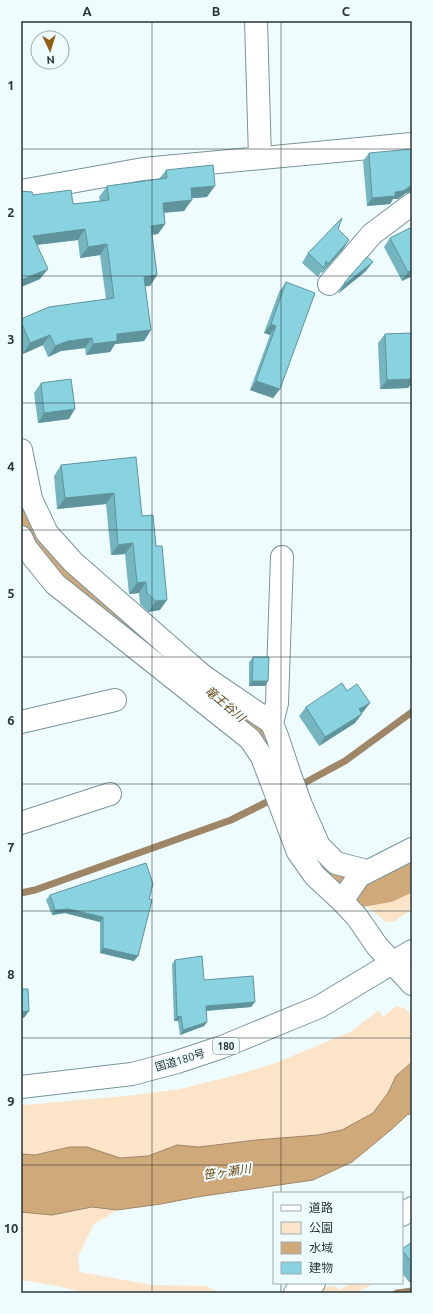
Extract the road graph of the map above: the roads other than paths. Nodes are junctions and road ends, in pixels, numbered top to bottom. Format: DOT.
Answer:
graph roads {
  1 [pos="256,21"];
  2 [pos="412,144"];
  3 [pos="260,158"];
  4 [pos="21,191"];
  5 [pos="412,204"];
  6 [pos="329,284"];
  7 [pos="21,450"];
  8 [pos="21,537"];
  9 [pos="282,557"];
  10 [pos="115,700"];
  11 [pos="21,722"];
  12 [pos="272,723"];
  13 [pos="281,779"];
  14 [pos="110,794"];
  15 [pos="293,809"];
  16 [pos="23,830"];
  17 [pos="412,849"];
  18 [pos="363,874"];
  19 [pos="344,898"];
  20 [pos="412,951"];
  21 [pos="393,963"];
  22 [pos="412,984"];
  23 [pos="21,1087"];
  24 [pos="412,1208"];
  25 [pos="403,1214"];
  26 [pos="312,1284"];
  27 [pos="295,1293"];
  1 -- 3 [label="main road"];
  2 -- 3 [label="main road"];
  3 -- 4 [label="main road"];
  5 -- 6 [label="main road"];
  7 -- 12 [label="main road"];
  8 -- 13 [label="main road"];
  9 -- 12 [label="main road"];
  10 -- 11 [label="main road"];
  12 -- 13 [label="main road"];
  13 -- 15 [label="main road"];
  14 -- 16 [label="main road"];
  15 -- 18 [label="main road"];
  15 -- 19 [label="main road"];
  17 -- 18 [label="main road"];
  18 -- 19 [label="main road"];
  19 -- 21 [label="main road"];
  20 -- 21 [label="main road, 国道180号 / 180"];
  21 -- 22 [label="main road"];
  21 -- 23 [label="main road, 国道180号 / 180"];
  24 -- 25 [label="main road"];
  26 -- 27 [label="main road"];
}
